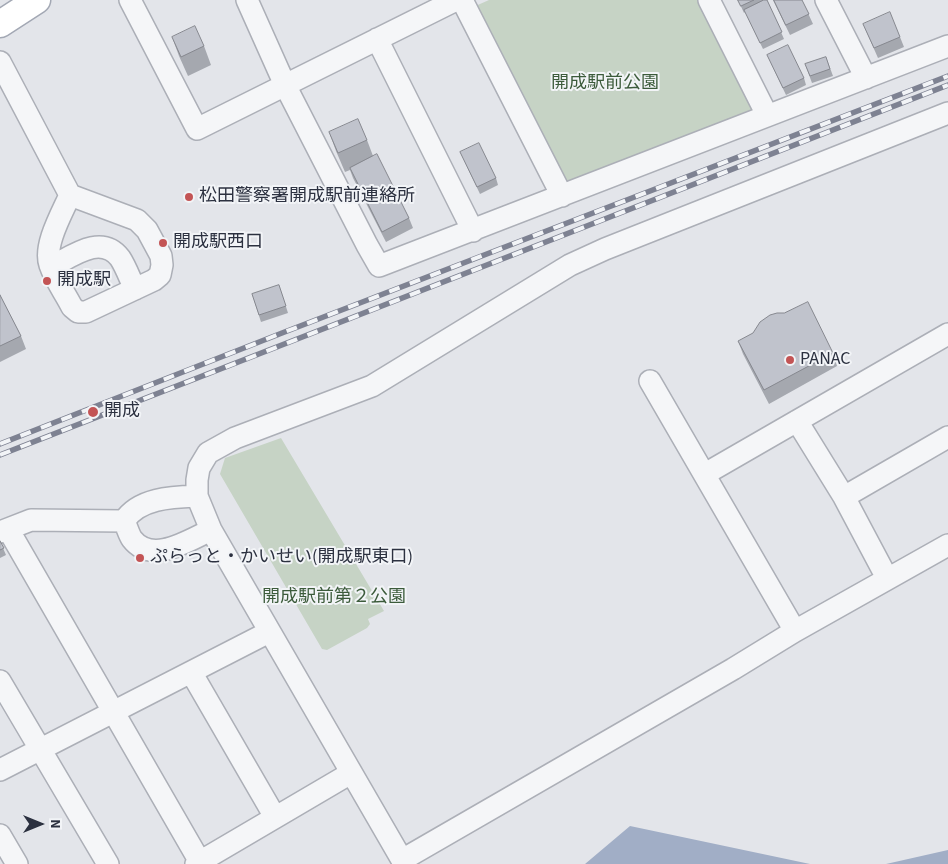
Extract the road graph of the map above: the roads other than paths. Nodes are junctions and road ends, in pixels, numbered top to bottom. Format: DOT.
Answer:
graph roads {
  1 [pos="37,0"];
  2 [pos="130,0"];
  3 [pos="456,0"];
  4 [pos="462,0"];
  5 [pos="708,0"];
  6 [pos="826,0"];
  7 [pos="251,1"];
  8 [pos="0,24"];
  9 [pos="377,39"];
  10 [pos="948,46"];
  11 [pos="0,62"];
  12 [pos="866,78"];
  13 [pos="285,86"];
  14 [pos="948,113"];
  15 [pos="767,114"];
  16 [pos="70,195"];
  17 [pos="562,196"];
  18 [pos="473,230"];
  19 [pos="50,267"];
  20 [pos="134,289"];
  21 [pos="948,334"];
  22 [pos="650,381"];
  23 [pos="797,421"];
  24 [pos="948,437"];
  25 [pos="705,474"];
  26 [pos="197,496"];
  27 [pos="844,496"];
  28 [pos="124,521"];
  29 [pos="4,530"];
  30 [pos="211,530"];
  31 [pos="948,545"];
  32 [pos="887,578"];
  33 [pos="795,631"];
  34 [pos="269,632"];
  35 [pos="191,672"];
  36 [pos="0,681"];
  37 [pos="114,712"];
  38 [pos="40,749"];
  39 [pos="0,770"];
  40 [pos="351,773"];
  41 [pos="276,817"];
  42 [pos="0,835"];
  43 [pos="398,862"];
  44 [pos="198,863"];
  45 [pos="16,864"];
  46 [pos="108,864"];
  1 -- 8 [label="main road"];
  2 -- 13 [label="street"];
  3 -- 9 [label="street"];
  4 -- 17 [label="street"];
  5 -- 15 [label="street"];
  6 -- 12 [label="street"];
  7 -- 13 [label="street"];
  9 -- 13 [label="street"];
  9 -- 18 [label="street"];
  10 -- 12 [label="street"];
  11 -- 16 [label="street"];
  12 -- 15 [label="street"];
  13 -- 18 [label="street"];
  14 -- 26 [label="street"];
  15 -- 17 [label="street"];
  16 -- 19 [label="street"];
  16 -- 20 [label="street"];
  17 -- 18 [label="street"];
  19 -- 20 [label="street"];
  19 -- 20 [label="street"];
  21 -- 23 [label="street"];
  22 -- 25 [label="street"];
  23 -- 25 [label="street"];
  23 -- 27 [label="street"];
  24 -- 27 [label="street"];
  25 -- 33 [label="street"];
  26 -- 28 [label="street"];
  26 -- 30 [label="street"];
  27 -- 32 [label="street"];
  28 -- 29 [label="street"];
  28 -- 30 [label="street"];
  29 -- 37 [label="street"];
  30 -- 34 [label="street"];
  31 -- 32 [label="street"];
  32 -- 33 [label="street"];
  33 -- 43 [label="street"];
  34 -- 35 [label="street"];
  34 -- 40 [label="street"];
  35 -- 37 [label="street"];
  35 -- 41 [label="street"];
  36 -- 38 [label="street"];
  37 -- 38 [label="street"];
  37 -- 44 [label="street"];
  38 -- 39 [label="street"];
  38 -- 46 [label="street"];
  40 -- 41 [label="street"];
  40 -- 43 [label="street"];
  41 -- 44 [label="street"];
  42 -- 45 [label="street"];
}
